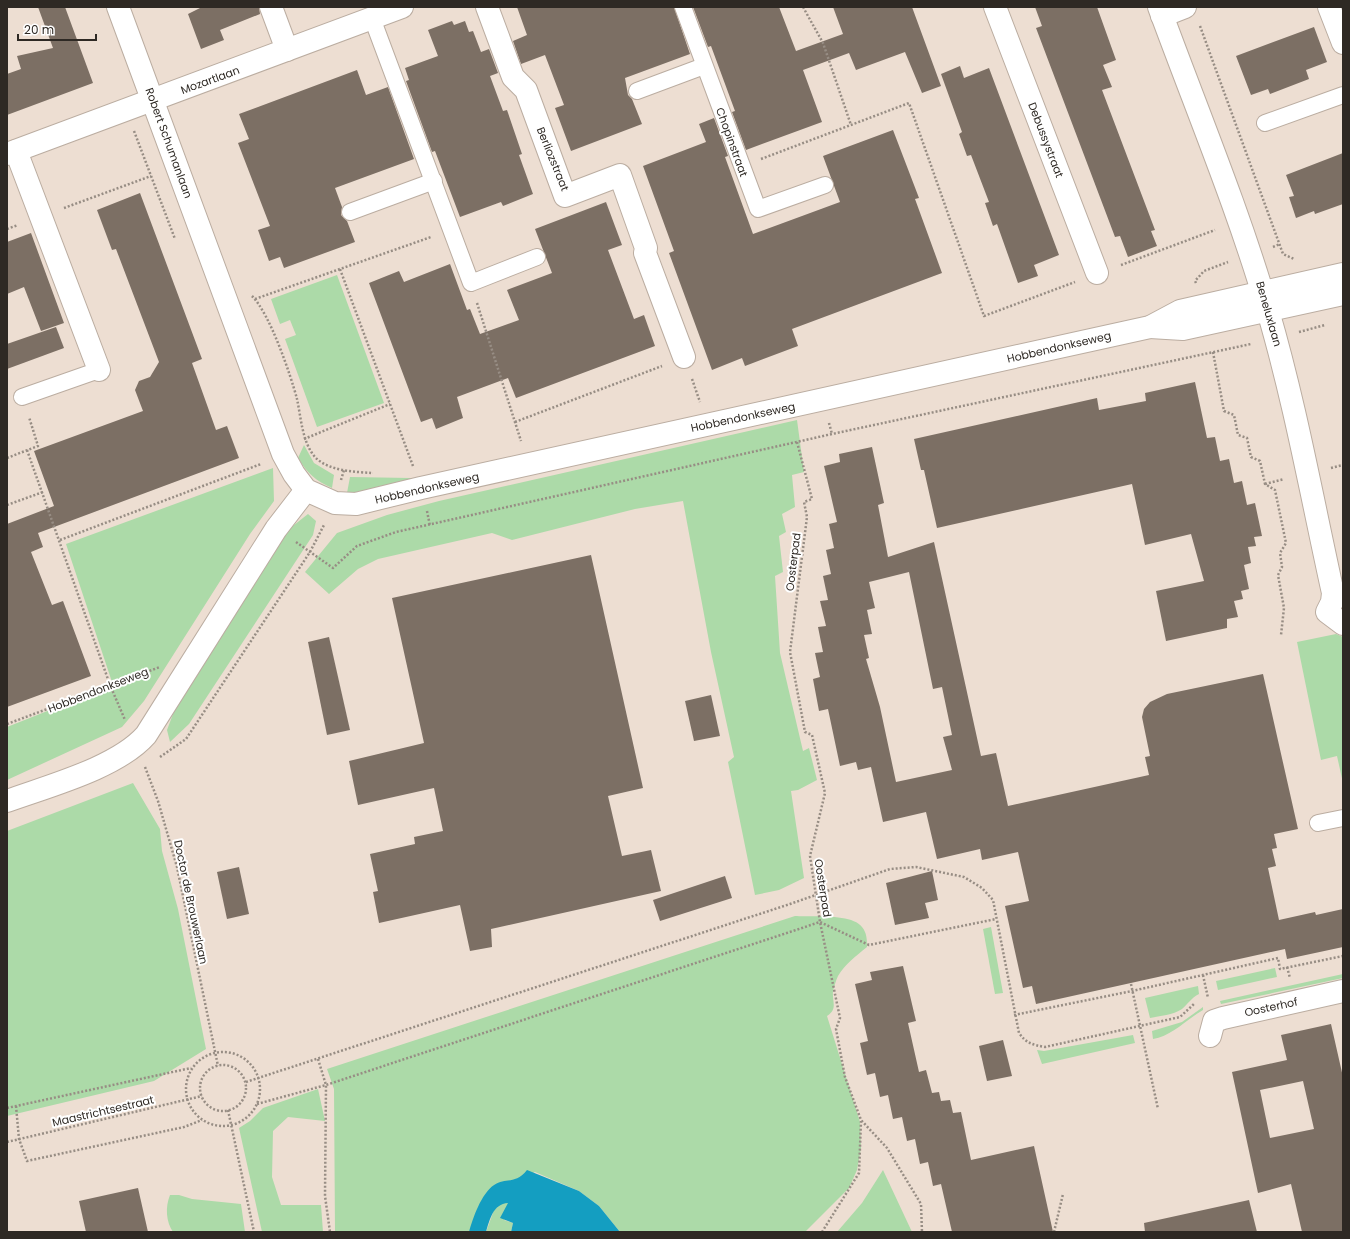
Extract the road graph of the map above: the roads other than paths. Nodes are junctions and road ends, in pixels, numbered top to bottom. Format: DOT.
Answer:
graph roads {
  1 [pos="118,7"];
  2 [pos="271,7"];
  3 [pos="402,7"];
  4 [pos="487,7"];
  5 [pos="683,7"];
  6 [pos="995,7"];
  7 [pos="1329,7"];
  8 [pos="1160,11"];
  9 [pos="1192,14"];
  10 [pos="372,18"];
  11 [pos="1343,43"];
  12 [pos="287,50"];
  13 [pos="704,66"];
  14 [pos="637,91"];
  15 [pos="1343,95"];
  16 [pos="153,100"];
  17 [pos="1265,123"];
  18 [pos="12,153"];
  19 [pos="434,181"];
  20 [pos="824,185"];
  21 [pos="350,212"];
  22 [pos="537,257"];
  23 [pos="1097,273"];
  24 [pos="1343,274"];
  25 [pos="1335,295"];
  26 [pos="1265,301"];
  27 [pos="684,357"];
  28 [pos="99,370"];
  29 [pos="22,397"];
  30 [pos="306,490"];
  31 [pos="335,503"];
  32 [pos="1343,624"];
  33 [pos="7,801"];
  34 [pos="1343,818"];
  35 [pos="1318,824"];
  36 [pos="1343,992"];
  37 [pos="1210,1036"];
  1 -- 16 [label="street, Robert Schumanlaan"];
  2 -- 12 [label="street"];
  3 -- 10 [label="street, Mozartlaan"];
  4 -- 27 [label="street, Berliozstraat"];
  5 -- 13 [label="lane, Chopinstraat"];
  6 -- 23 [label="street, Debussystraat"];
  7 -- 11 [label="street"];
  8 -- 9 [label="street"];
  8 -- 26 [label="street, Beneluxlaan"];
  10 -- 12 [label="street, Mozartlaan"];
  10 -- 19 [label="lane"];
  12 -- 16 [label="street, Mozartlaan"];
  13 -- 14 [label="lane"];
  13 -- 20 [label="lane, Chopinstraat"];
  15 -- 17 [label="lane"];
  16 -- 18 [label="street, Mozartlaan"];
  16 -- 30 [label="street, Robert Schumanlaan"];
  18 -- 28 [label="street, Mozartlaan"];
  19 -- 21 [label="lane"];
  19 -- 22 [label="lane"];
  24 -- 26 [label="street, Hobbendonkseweg"];
  25 -- 26 [label="street, Hobbendonkseweg"];
  26 -- 31 [label="street, Hobbendonkseweg"];
  26 -- 32 [label="street, Beneluxlaan"];
  28 -- 29 [label="lane"];
  30 -- 31 [label="street, Robert Schumanlaan"];
  30 -- 33 [label="street"];
  34 -- 35 [label="lane"];
  36 -- 37 [label="street, Oosterhof"];
}
